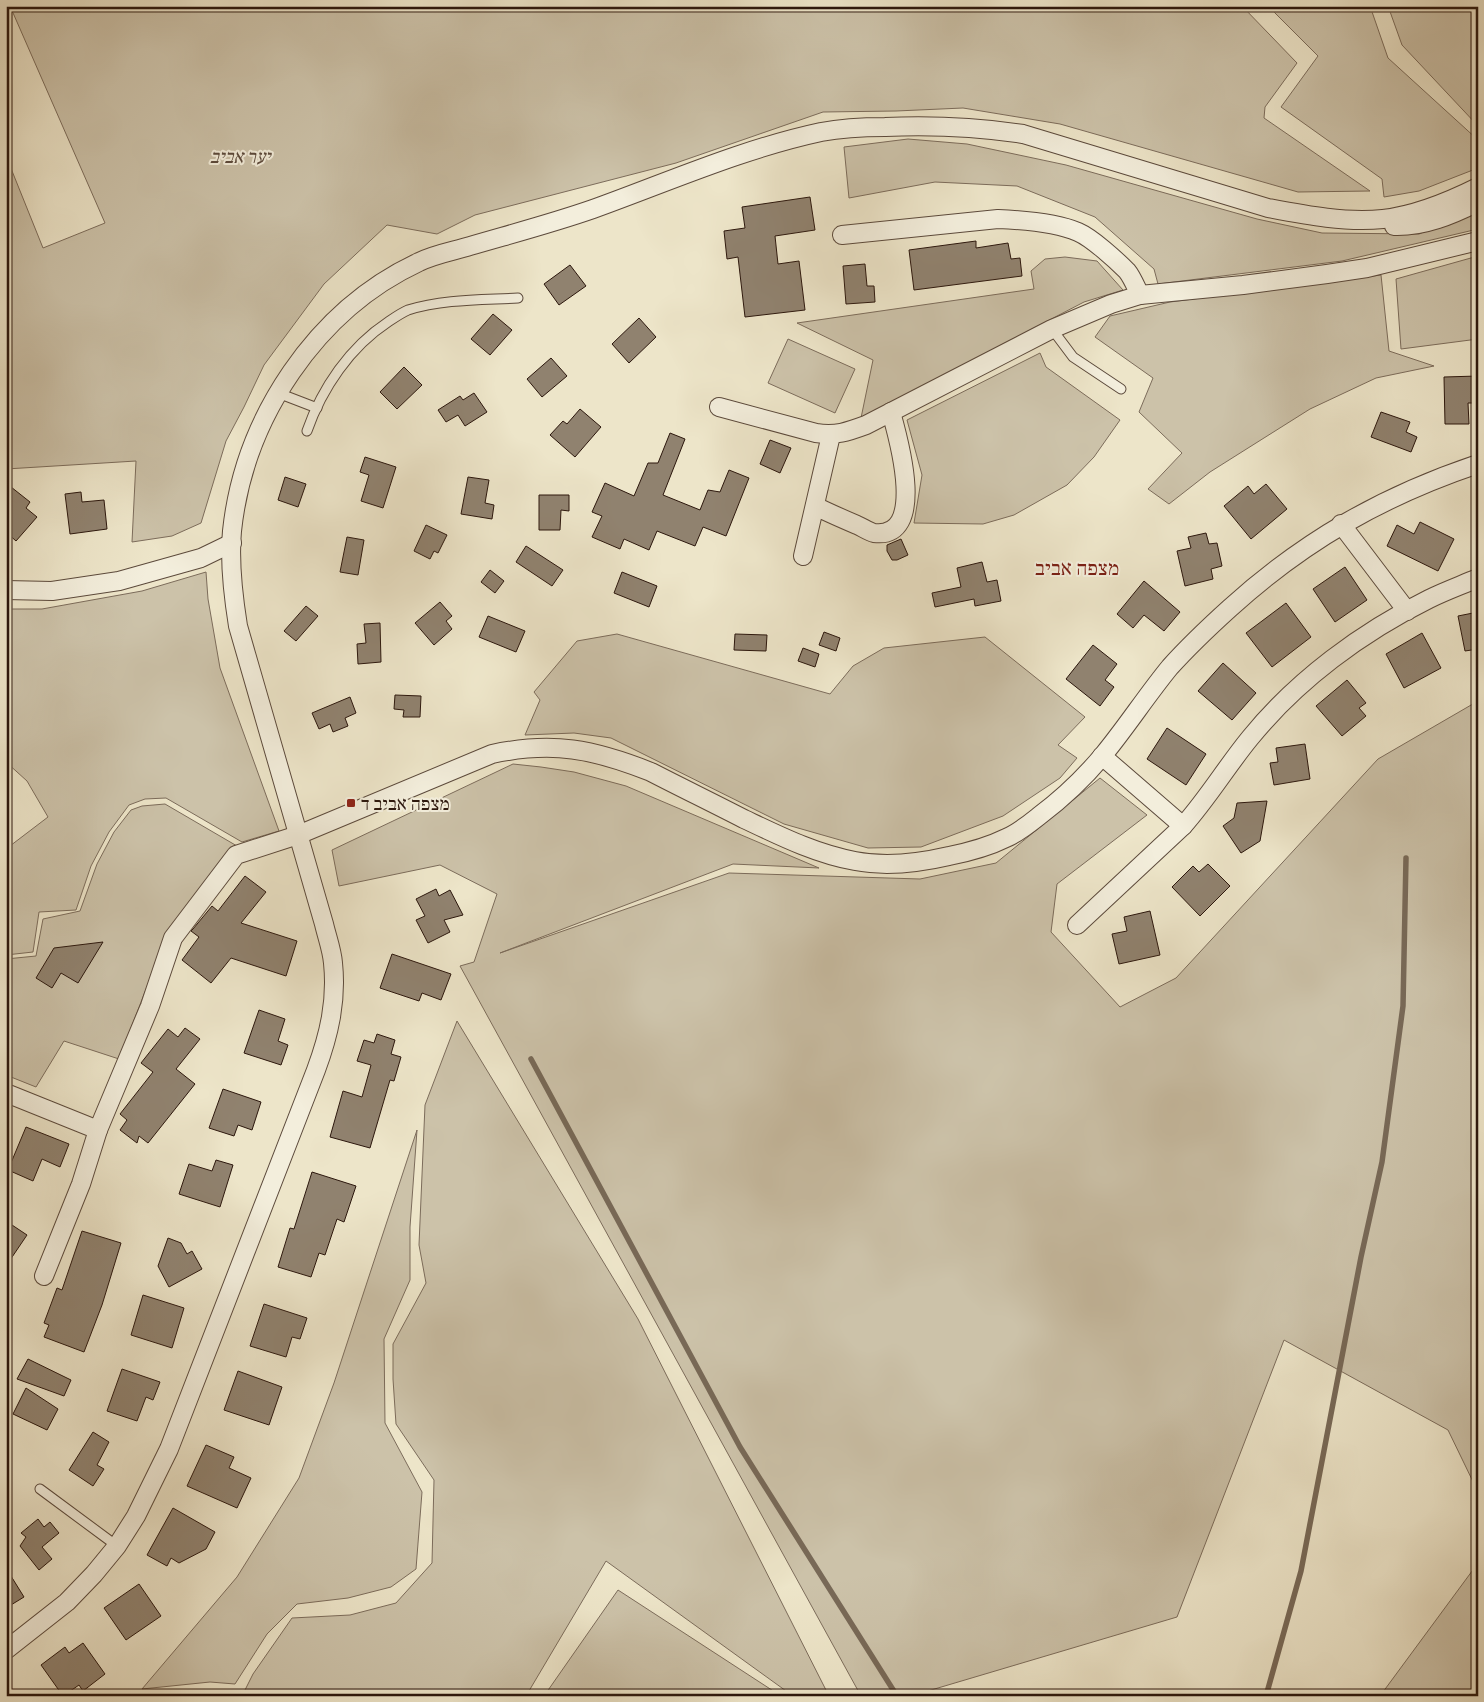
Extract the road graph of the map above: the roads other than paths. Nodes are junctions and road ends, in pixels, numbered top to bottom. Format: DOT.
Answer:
graph roads {
  1 [pos="1478,186"];
  2 [pos="1478,202"];
  3 [pos="1334,218"];
  4 [pos="842,235"];
  5 [pos="1478,242"];
  6 [pos="1140,295"];
  7 [pos="518,298"];
  8 [pos="1052,329"];
  9 [pos="1121,389"];
  10 [pos="278,393"];
  11 [pos="719,407"];
  12 [pos="317,408"];
  13 [pos="891,412"];
  14 [pos="307,431"];
  15 [pos="832,435"];
  16 [pos="1478,464"];
  17 [pos="815,506"];
  18 [pos="1341,524"];
  19 [pos="232,543"];
  20 [pos="803,556"];
  21 [pos="1478,578"];
  22 [pos="6,590"];
  23 [pos="1407,611"];
  24 [pos="1102,756"];
  25 [pos="1183,826"];
  26 [pos="298,835"];
  27 [pos="1077,925"];
  28 [pos="6,1093"];
  29 [pos="98,1130"];
  30 [pos="44,1276"];
  31 [pos="40,1489"];
  32 [pos="117,1546"];
  33 [pos="6,1650"];
  1 -- 3 [label="street"];
  2 -- 3 [label="street"];
  3 -- 10 [label="street"];
  4 -- 6 [label="street"];
  5 -- 6 [label="street"];
  6 -- 8 [label="street"];
  7 -- 12 [label="lane"];
  8 -- 9 [label="lane"];
  8 -- 13 [label="street"];
  10 -- 12 [label="lane"];
  10 -- 19 [label="street"];
  11 -- 15 [label="street"];
  12 -- 14 [label="lane"];
  13 -- 15 [label="street"];
  13 -- 17 [label="street"];
  15 -- 17 [label="street"];
  16 -- 18 [label="street"];
  17 -- 20 [label="street"];
  18 -- 23 [label="street"];
  18 -- 24 [label="street"];
  19 -- 22 [label="street"];
  19 -- 26 [label="street"];
  21 -- 23 [label="street"];
  23 -- 25 [label="street"];
  24 -- 25 [label="street"];
  24 -- 26 [label="street"];
  25 -- 27 [label="street"];
  26 -- 29 [label="street"];
  26 -- 32 [label="street"];
  28 -- 29 [label="street"];
  29 -- 30 [label="street"];
  31 -- 32 [label="lane"];
  32 -- 33 [label="street"];
}
